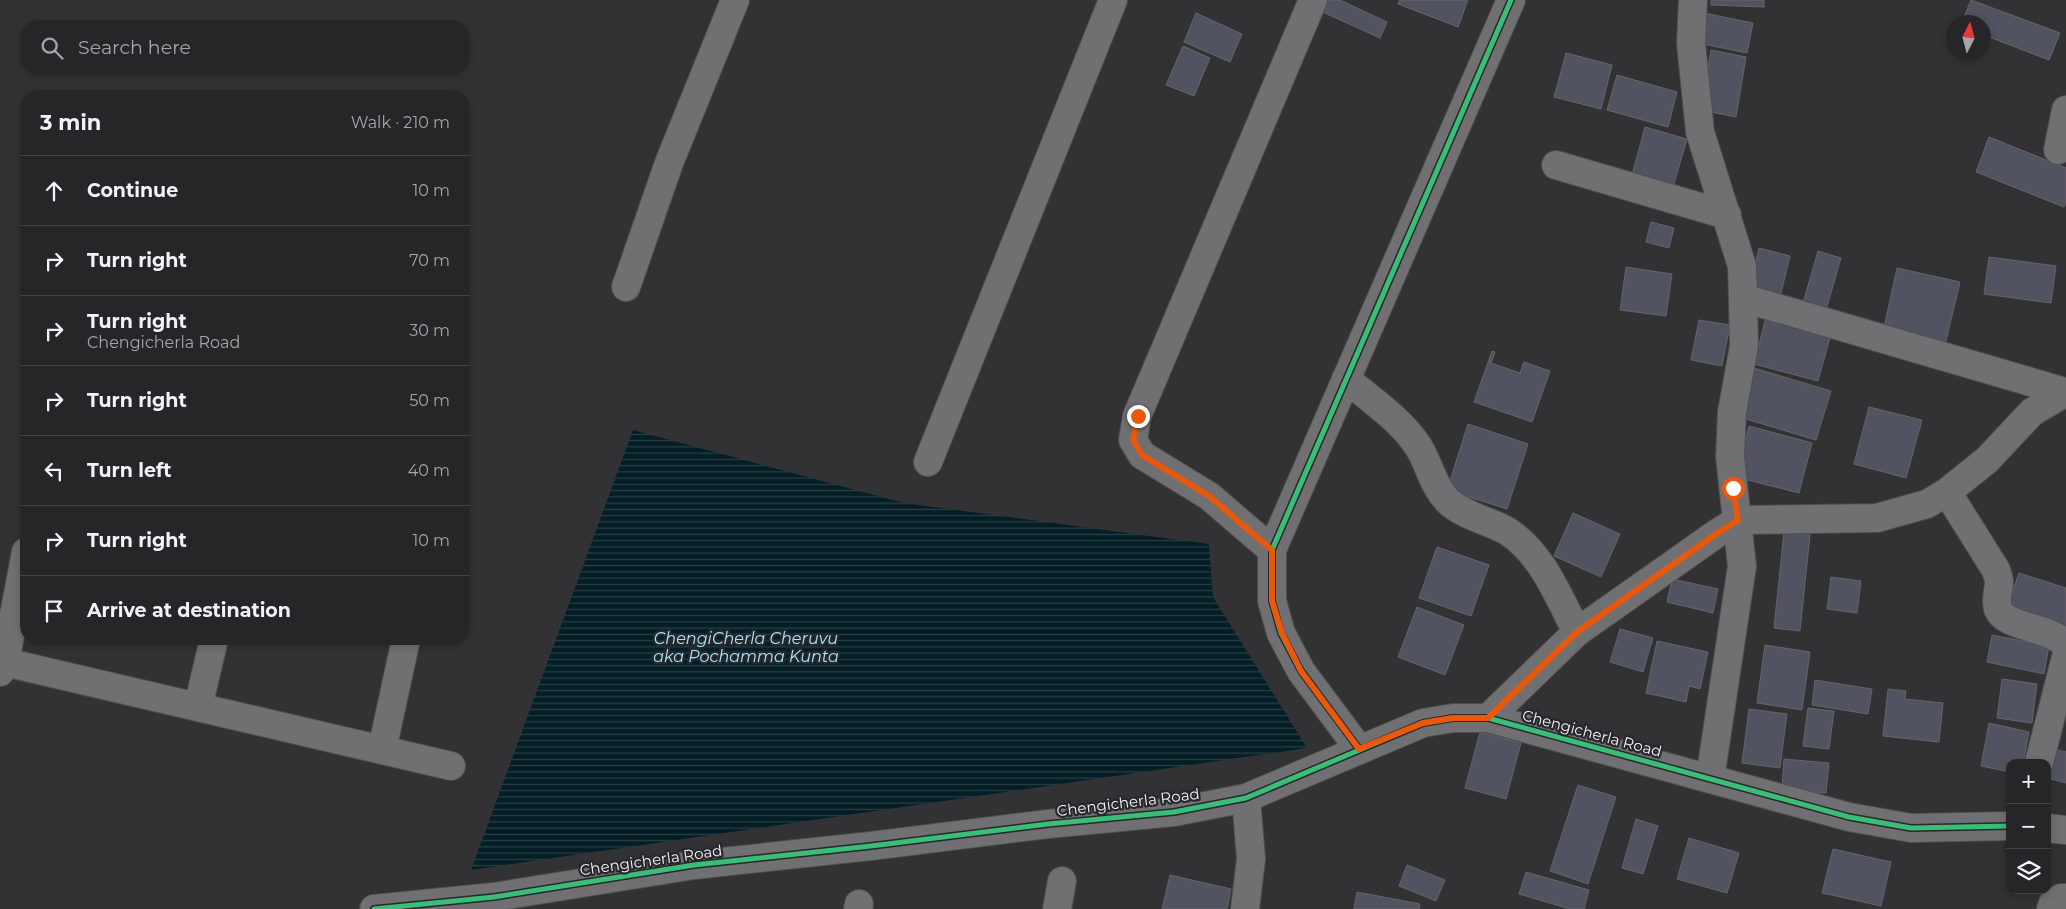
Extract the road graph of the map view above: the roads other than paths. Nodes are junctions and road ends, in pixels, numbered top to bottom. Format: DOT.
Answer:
graph roads {
  1 [pos="735,0"];
  2 [pos="1113,0"];
  3 [pos="1313,0"];
  4 [pos="1511,0"];
  5 [pos="1693,0"];
  6 [pos="2066,110"];
  7 [pos="2058,150"];
  8 [pos="1556,165"];
  9 [pos="1727,215"];
  10 [pos="626,287"];
  11 [pos="1743,298"];
  12 [pos="1346,379"];
  13 [pos="2066,392"];
  14 [pos="928,462"];
  15 [pos="1947,492"];
  16 [pos="1738,520"];
  17 [pos="1272,550"];
  18 [pos="20,580"];
  19 [pos="1577,632"];
  20 [pos="213,645"];
  21 [pos="405,645"];
  22 [pos="2066,645"];
  23 [pos="2066,657"];
  24 [pos="2,665"];
  25 [pos="198,707"];
  26 [pos="1488,718"];
  27 [pos="1359,749"];
  28 [pos="382,750"];
  29 [pos="2040,759"];
  30 [pos="451,766"];
  31 [pos="1710,779"];
  32 [pos="1246,798"];
  33 [pos="2006,826"];
  34 [pos="2051,828"];
  35 [pos="2066,830"];
  36 [pos="1062,881"];
  37 [pos="2066,898"];
  38 [pos="374,909"];
  39 [pos="1057,909"];
  40 [pos="1245,909"];
  41 [pos="2051,909"];
  1 -- 10 [label="street"];
  2 -- 14 [label="street"];
  3 -- 17 [label="street"];
  4 -- 12 [label="street"];
  5 -- 9 [label="street"];
  6 -- 7 [label="street"];
  8 -- 9 [label="street"];
  9 -- 11 [label="street"];
  11 -- 13 [label="street"];
  11 -- 16 [label="street"];
  12 -- 17 [label="street"];
  12 -- 19 [label="street"];
  13 -- 15 [label="street"];
  15 -- 16 [label="street"];
  15 -- 22 [label="street"];
  16 -- 19 [label="street"];
  16 -- 31 [label="street"];
  17 -- 27 [label="street"];
  18 -- 24 [label="street"];
  19 -- 26 [label="street"];
  20 -- 25 [label="street"];
  21 -- 28 [label="street"];
  23 -- 29 [label="street"];
  24 -- 25 [label="street"];
  25 -- 28 [label="street"];
  26 -- 27 [label="street, Chengicherla Road"];
  26 -- 31 [label="street, Chengicherla Road"];
  27 -- 32 [label="street, Chengicherla Road"];
  28 -- 30 [label="street"];
  31 -- 33 [label="street, Chengicherla Road"];
  32 -- 38 [label="street, Chengicherla Road"];
  32 -- 40 [label="street"];
  34 -- 35 [label="street"];
  36 -- 39 [label="street"];
  37 -- 41 [label="street"];
}
